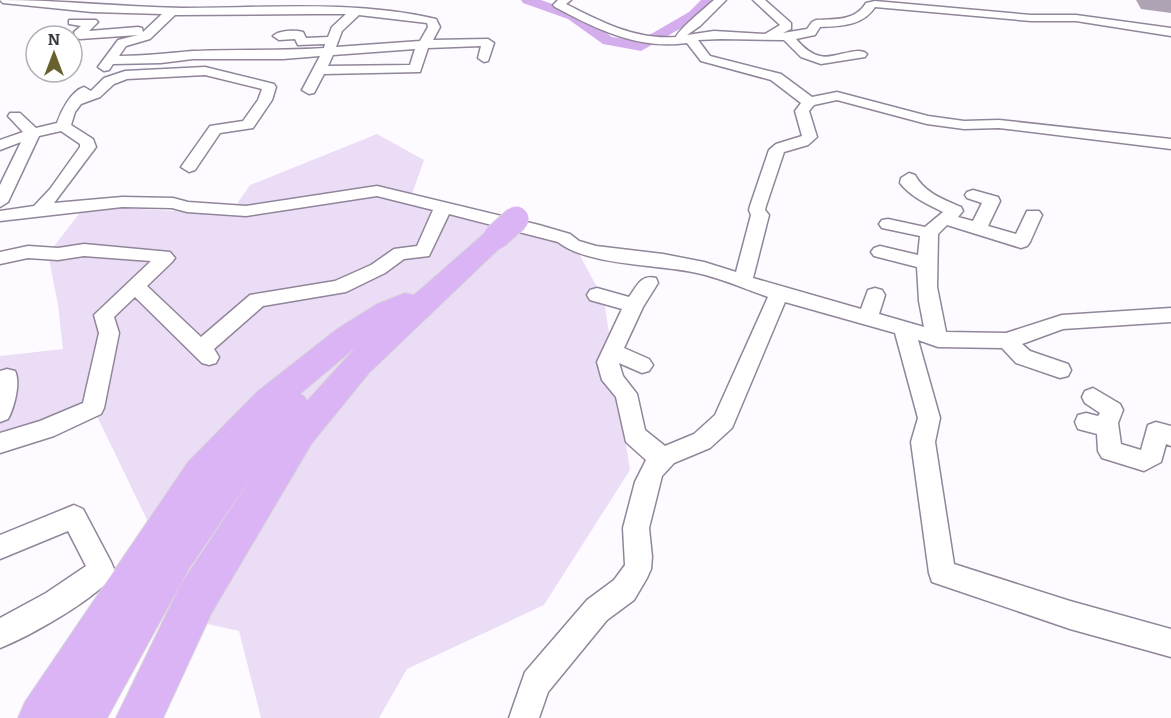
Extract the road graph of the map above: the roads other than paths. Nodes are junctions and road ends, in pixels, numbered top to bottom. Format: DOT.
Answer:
graph roads {
  1 [pos="3,0"];
  2 [pos="220,0"];
  3 [pos="565,0"];
  4 [pos="720,0"];
  5 [pos="759,0"];
  6 [pos="934,0"];
  7 [pos="979,0"];
  8 [pos="870,2"];
  9 [pos="948,10"];
  10 [pos="172,11"];
  11 [pos="237,11"];
  12 [pos="355,12"];
  13 [pos="386,14"];
  14 [pos="993,14"];
  15 [pos="77,24"];
  16 [pos="374,26"];
  17 [pos="151,30"];
  18 [pos="1171,32"];
  19 [pos="84,34"];
  20 [pos="279,36"];
  21 [pos="788,38"];
  22 [pos="687,39"];
  23 [pos="763,39"];
  24 [pos="128,40"];
  25 [pos="423,44"];
  26 [pos="332,45"];
  27 [pos="861,54"];
  28 [pos="484,58"];
  29 [pos="110,60"];
  30 [pos="320,70"];
  31 [pos="309,90"];
  32 [pos="76,101"];
  33 [pos="808,102"];
  34 [pos="15,116"];
  35 [pos="63,126"];
  36 [pos="33,133"];
  37 [pos="1171,144"];
  38 [pos="0,145"];
  39 [pos="189,167"];
  40 [pos="909,178"];
  41 [pos="973,195"];
  42 [pos="0,202"];
  43 [pos="443,207"];
  44 [pos="39,210"];
  45 [pos="1033,215"];
  46 [pos="0,216"];
  47 [pos="944,218"];
  48 [pos="888,224"];
  49 [pos="506,228"];
  50 [pos="978,228"];
  51 [pos="929,233"];
  52 [pos="880,252"];
  53 [pos="0,258"];
  54 [pos="925,263"];
  55 [pos="743,280"];
  56 [pos="649,283"];
  57 [pos="135,286"];
  58 [pos="436,291"];
  59 [pos="779,294"];
  60 [pos="597,295"];
  61 [pos="634,305"];
  62 [pos="1171,315"];
  63 [pos="904,328"];
  64 [pos="938,339"];
  65 [pos="1007,341"];
  66 [pos="612,351"];
  67 [pos="642,365"];
  68 [pos="1060,370"];
  69 [pos="7,377"];
  70 [pos="1093,397"];
  71 [pos="0,413"];
  72 [pos="1086,422"];
  73 [pos="1108,428"];
  74 [pos="1171,436"];
  75 [pos="0,443"];
  76 [pos="666,456"];
  77 [pos="0,547"];
  78 [pos="0,634"];
  79 [pos="1171,643"];
  80 [pos="41,718"];
  81 [pos="81,718"];
  82 [pos="139,718"];
  83 [pos="524,718"];
  1 -- 10 [label="street"];
  2 -- 11 [label="street"];
  3 -- 22 [label="street"];
  4 -- 22 [label="street"];
  5 -- 23 [label="street"];
  6 -- 9 [label="street"];
  7 -- 14 [label="street"];
  8 -- 9 [label="street"];
  8 -- 21 [label="street"];
  9 -- 14 [label="street"];
  10 -- 11 [label="street"];
  10 -- 17 [label="street"];
  11 -- 12 [label="street"];
  12 -- 13 [label="street"];
  12 -- 26 [label="street"];
  13 -- 16 [label="street"];
  13 -- 25 [label="street"];
  14 -- 18 [label="street"];
  15 -- 19 [label="street"];
  17 -- 19 [label="street"];
  17 -- 24 [label="street"];
  19 -- 24 [label="street"];
  20 -- 26 [label="street"];
  21 -- 23 [label="street"];
  21 -- 27 [label="street"];
  22 -- 23 [label="street"];
  22 -- 33 [label="street"];
  24 -- 29 [label="street"];
  25 -- 26 [label="street"];
  25 -- 28 [label="street"];
  25 -- 30 [label="street"];
  26 -- 29 [label="street"];
  26 -- 30 [label="street"];
  29 -- 32 [label="street"];
  30 -- 31 [label="street"];
  32 -- 35 [label="street"];
  32 -- 39 [label="street"];
  33 -- 37 [label="street"];
  33 -- 55 [label="street"];
  34 -- 36 [label="street"];
  35 -- 36 [label="street"];
  35 -- 44 [label="street"];
  36 -- 38 [label="street"];
  36 -- 42 [label="street"];
  40 -- 47 [label="street"];
  41 -- 50 [label="street"];
  43 -- 44 [label="street"];
  43 -- 55 [label="street"];
  43 -- 57 [label="street"];
  44 -- 46 [label="street"];
  45 -- 50 [label="street"];
  47 -- 50 [label="street"];
  47 -- 51 [label="street"];
  48 -- 51 [label="street"];
  49 -- 58 [label="highway"];
  51 -- 54 [label="street"];
  52 -- 54 [label="street"];
  53 -- 57 [label="street"];
  54 -- 64 [label="street"];
  55 -- 59 [label="street"];
  56 -- 61 [label="street"];
  57 -- 75 [label="street"];
  58 -- 80 [label="highway"];
  58 -- 81 [label="highway"];
  58 -- 82 [label="highway"];
  59 -- 63 [label="street"];
  59 -- 76 [label="street"];
  60 -- 61 [label="street"];
  61 -- 66 [label="street"];
  62 -- 65 [label="street"];
  63 -- 64 [label="street"];
  63 -- 79 [label="street"];
  64 -- 65 [label="street"];
  65 -- 68 [label="street"];
  66 -- 67 [label="street"];
  66 -- 76 [label="street"];
  69 -- 71 [label="street"];
  70 -- 73 [label="street"];
  72 -- 73 [label="street"];
  73 -- 74 [label="street"];
  76 -- 83 [label="street"];
  77 -- 78 [label="street"];
}
